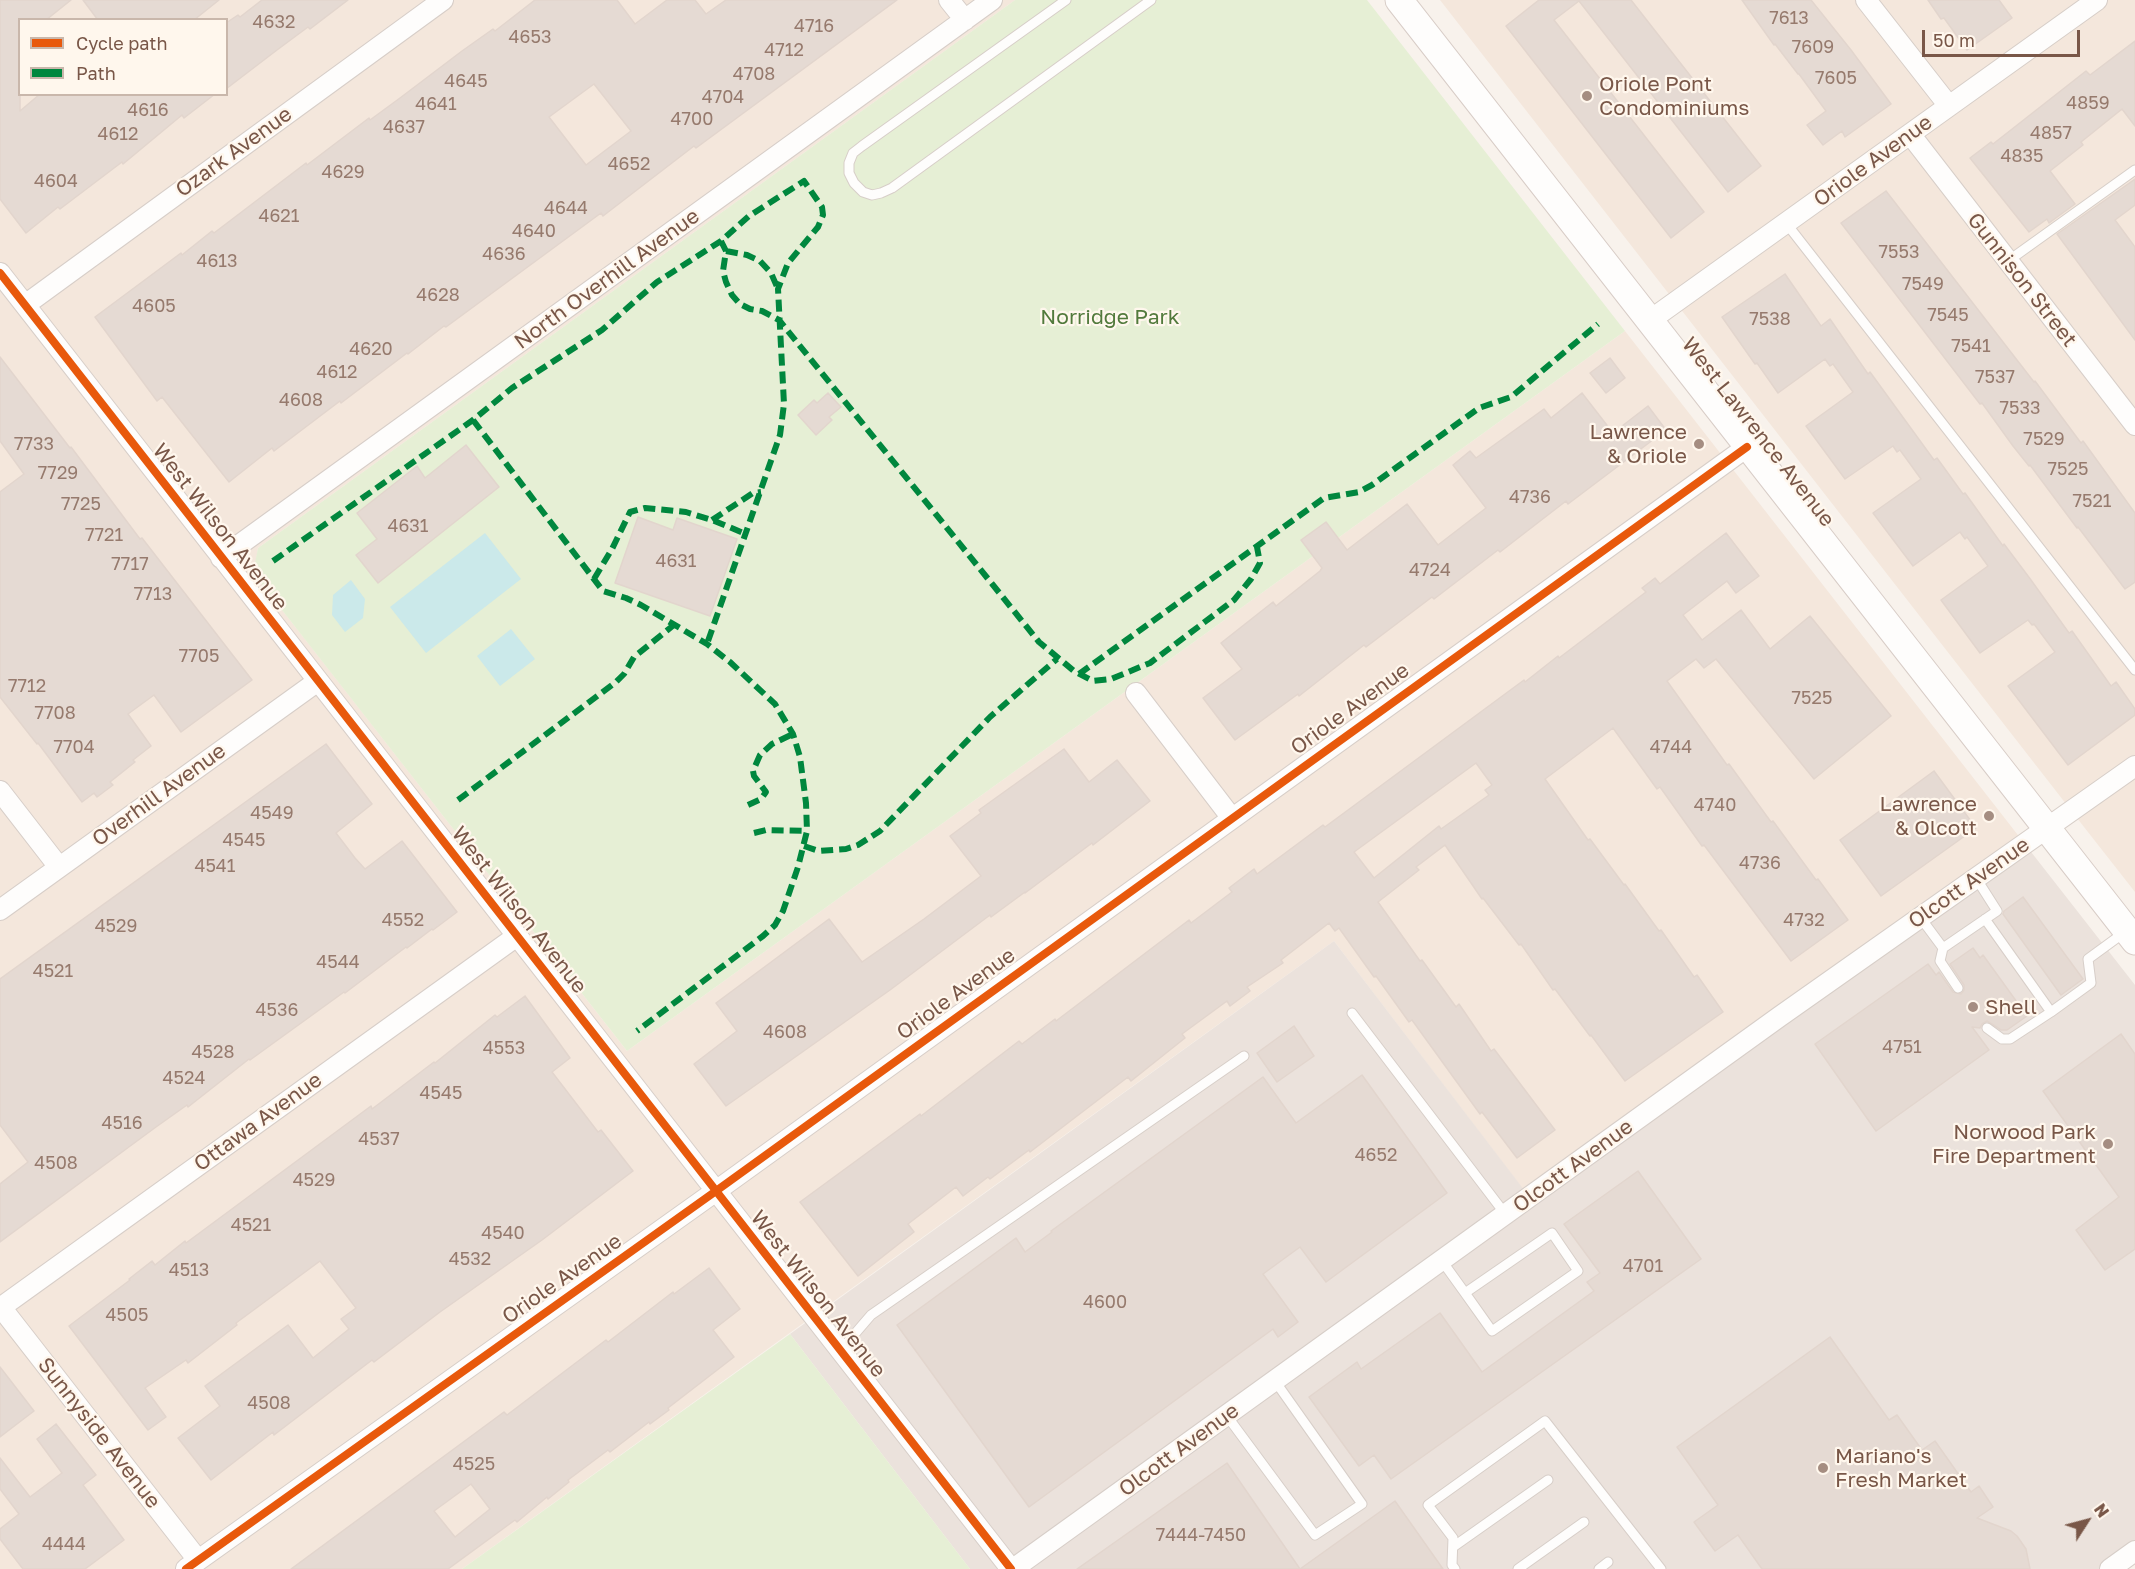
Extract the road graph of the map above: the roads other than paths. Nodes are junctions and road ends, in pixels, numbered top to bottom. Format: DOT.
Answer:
graph roads {
  1 [pos="443,0"];
  2 [pos="949,0"];
  3 [pos="992,0"];
  4 [pos="1066,0"];
  5 [pos="1151,0"];
  6 [pos="1399,0"];
  7 [pos="1866,0"];
  8 [pos="2097,0"];
  9 [pos="964,20"];
  10 [pos="1949,106"];
  11 [pos="1910,134"];
  12 [pos="2135,170"];
  13 [pos="1786,223"];
  14 [pos="2008,261"];
  15 [pos="0,273"];
  16 [pos="25,305"];
  17 [pos="1649,321"];
  18 [pos="2135,425"];
  19 [pos="1747,447"];
  20 [pos="221,558"];
  21 [pos="2135,670"];
  22 [pos="318,681"];
  23 [pos="1136,693"];
  24 [pos="2135,766"];
  25 [pos="0,791"];
  26 [pos="1231,817"];
  27 [pos="2047,828"];
  28 [pos="59,867"];
  29 [pos="1976,878"];
  30 [pos="0,910"];
  31 [pos="1920,917"];
  32 [pos="1985,919"];
  33 [pos="517,936"];
  34 [pos="2131,936"];
  35 [pos="1943,948"];
  36 [pos="1958,987"];
  37 [pos="2051,1012"];
  38 [pos="1352,1013"];
  39 [pos="1987,1028"];
  40 [pos="1244,1056"];
  41 [pos="716,1191"];
  42 [pos="1506,1215"];
  43 [pos="1442,1261"];
  44 [pos="1465,1293"];
  45 [pos="0,1307"];
  46 [pos="840,1351"];
  47 [pos="1275,1381"];
  48 [pos="1227,1416"];
  49 [pos="1548,1480"];
  50 [pos="1584,1522"];
  51 [pos="1453,1547"];
  52 [pos="2135,1551"];
  53 [pos="1608,1562"];
  54 [pos="192,1564"];
  55 [pos="1012,1569"];
  56 [pos="1455,1569"];
  57 [pos="1518,1569"];
  58 [pos="1599,1569"];
  59 [pos="1661,1569"];
  60 [pos="2110,1569"];
  1 -- 16 [label="street, Ozark Avenue"];
  2 -- 9 [label="street"];
  3 -- 9 [label="street, North Overhill Avenue"];
  4 -- 5 [label="lane"];
  6 -- 17 [label="main road, West Lawrence Avenue"];
  7 -- 10 [label="street"];
  8 -- 10 [label="street, Oriole Avenue"];
  9 -- 20 [label="street, North Overhill Avenue"];
  10 -- 11 [label="street, Oriole Avenue"];
  11 -- 13 [label="street, Oriole Avenue"];
  11 -- 14 [label="street, Gunnison Street"];
  12 -- 14 [label="lane"];
  13 -- 17 [label="street, Oriole Avenue"];
  13 -- 21 [label="lane"];
  14 -- 18 [label="street, Gunnison Street"];
  15 -- 16 [label="street, West Wilson Avenue"];
  16 -- 20 [label="street, West Wilson Avenue"];
  17 -- 19 [label="main road, West Lawrence Avenue"];
  19 -- 26 [label="street, Oriole Avenue"];
  19 -- 27 [label="main road, West Lawrence Avenue"];
  20 -- 22 [label="street, West Wilson Avenue"];
  22 -- 28 [label="street, Overhill Avenue"];
  22 -- 33 [label="street, West Wilson Avenue"];
  23 -- 26 [label="street"];
  24 -- 27 [label="street, Olcott Avenue"];
  25 -- 28 [label="street"];
  26 -- 41 [label="street, Oriole Avenue"];
  27 -- 29 [label="street, Olcott Avenue"];
  27 -- 34 [label="main road, West Lawrence Avenue"];
  28 -- 30 [label="street, Overhill Avenue"];
  29 -- 31 [label="street, Olcott Avenue"];
  29 -- 32 [label="lane"];
  31 -- 35 [label="lane"];
  31 -- 42 [label="street, Olcott Avenue"];
  32 -- 35 [label="lane"];
  32 -- 37 [label="lane"];
  33 -- 41 [label="street, West Wilson Avenue"];
  33 -- 45 [label="street, Ottawa Avenue"];
  34 -- 37 [label="lane"];
  35 -- 36 [label="lane"];
  37 -- 39 [label="lane"];
  38 -- 42 [label="lane"];
  40 -- 46 [label="lane"];
  41 -- 46 [label="street, West Wilson Avenue"];
  41 -- 54 [label="street, Oriole Avenue"];
  42 -- 43 [label="street, Olcott Avenue"];
  43 -- 44 [label="lane"];
  43 -- 47 [label="street, Olcott Avenue"];
  44 -- 44 [label="lane"];
  45 -- 54 [label="street, Sunnyside Avenue"];
  46 -- 55 [label="street, West Wilson Avenue"];
  47 -- 48 [label="street, Olcott Avenue"];
  47 -- 48 [label="lane"];
  48 -- 55 [label="street, Olcott Avenue"];
  49 -- 51 [label="lane"];
  50 -- 57 [label="lane"];
  51 -- 56 [label="lane"];
  51 -- 59 [label="lane"];
  52 -- 60 [label="street"];
  53 -- 58 [label="lane"];
}
